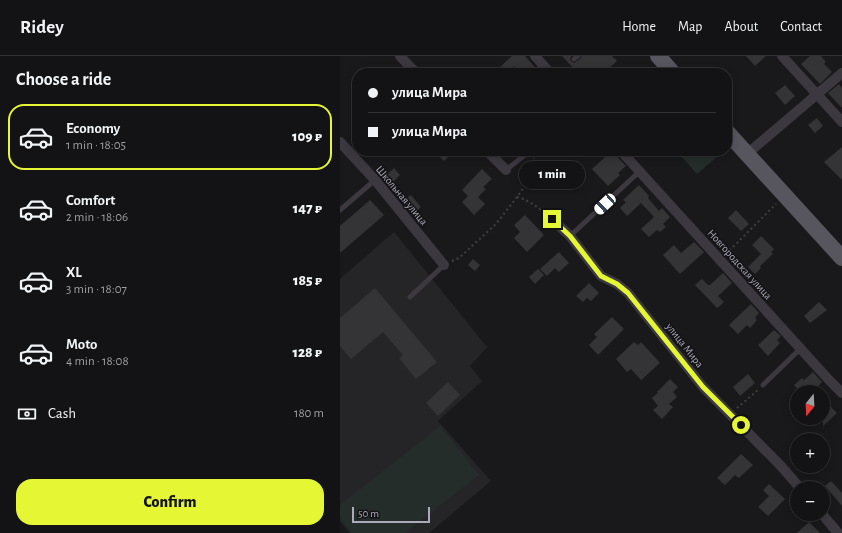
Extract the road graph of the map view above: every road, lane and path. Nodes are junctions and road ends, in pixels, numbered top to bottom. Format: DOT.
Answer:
graph roads {
  1 [pos="400,56"];
  2 [pos="535,56"];
  3 [pos="658,56"];
  4 [pos="782,56"];
  5 [pos="411,68"];
  6 [pos="546,68"];
  7 [pos="669,68"];
  8 [pos="842,73"];
  9 [pos="817,95"];
  10 [pos="842,122"];
  11 [pos="732,138"];
  12 [pos="340,142"];
  13 [pos="747,154"];
  14 [pos="352,155"];
  15 [pos="353,156"];
  16 [pos="492,156"];
  17 [pos="524,156"];
  18 [pos="534,156"];
  19 [pos="626,156"];
  20 [pos="506,170"];
  21 [pos="640,172"];
  22 [pos="375,180"];
  23 [pos="517,198"];
  24 [pos="778,202"];
  25 [pos="340,210"];
  26 [pos="552,219"];
  27 [pos="570,236"];
  28 [pos="842,258"];
  29 [pos="720,260"];
  30 [pos="449,263"];
  31 [pos="410,297"];
  32 [pos="801,348"];
  33 [pos="763,385"];
  34 [pos="842,392"];
  35 [pos="731,414"];
  36 [pos="794,481"];
  37 [pos="828,521"];
  38 [pos="838,533"];
  1 -- 5 [label="street"];
  2 -- 6 [label="street"];
  3 -- 7 [label="main road"];
  4 -- 9 [label="street"];
  8 -- 9 [label="street"];
  9 -- 10 [label="street"];
  9 -- 13 [label="street"];
  11 -- 13 [label="main road"];
  12 -- 14 [label="street, Школьная улица"];
  13 -- 28 [label="main road"];
  15 -- 22 [label="street, Школьная улица"];
  16 -- 20 [label="street"];
  17 -- 20 [label="lane"];
  18 -- 23 [label="path"];
  19 -- 21 [label="street, Новгородская улица"];
  21 -- 27 [label="lane"];
  21 -- 29 [label="street, Новгородская улица"];
  22 -- 25 [label="lane"];
  22 -- 30 [label="street, Школьная улица"];
  23 -- 26 [label="path"];
  23 -- 30 [label="path"];
  24 -- 29 [label="path"];
  26 -- 27 [label="street, улица Мира"];
  27 -- 35 [label="street, улица Мира"];
  29 -- 32 [label="street, Новгородская улица"];
  30 -- 31 [label="lane"];
  32 -- 33 [label="lane"];
  32 -- 34 [label="street, Новгородская улица"];
  33 -- 35 [label="path"];
  35 -- 36 [label="street, улица Мира"];
  37 -- 38 [label="street"];
}
